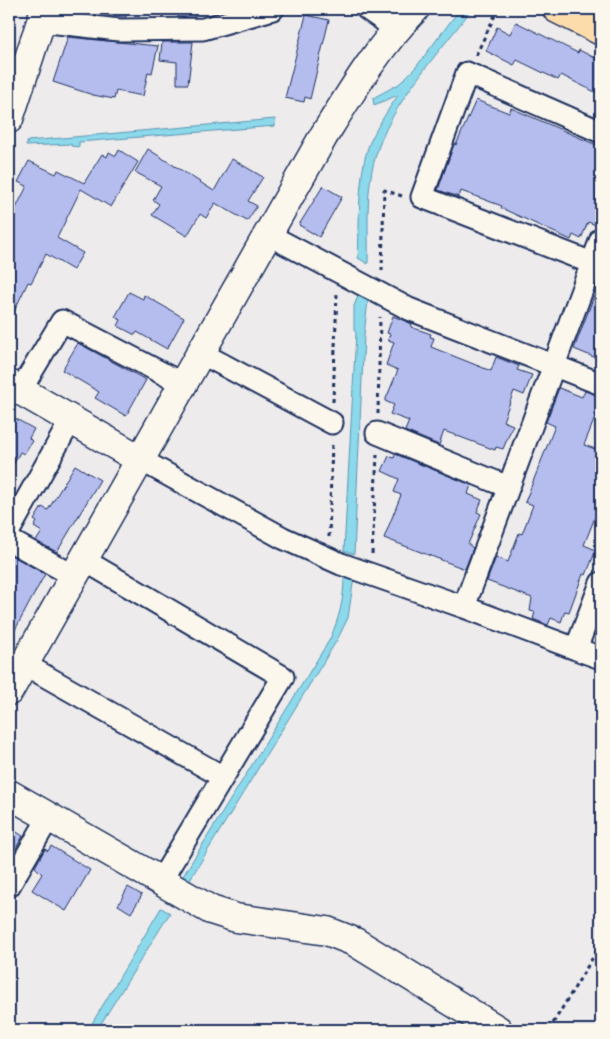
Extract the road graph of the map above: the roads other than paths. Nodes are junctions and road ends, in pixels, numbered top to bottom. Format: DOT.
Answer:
graph roads {
  1 [pos="273,9"];
  2 [pos="367,9"];
  3 [pos="415,9"];
  4 [pos="557,9"];
  5 [pos="43,15"];
  6 [pos="396,29"];
  7 [pos="601,31"];
  8 [pos="9,119"];
  9 [pos="601,132"];
  10 [pos="269,235"];
  11 [pos="601,239"];
  12 [pos="592,263"];
  13 [pos="201,353"];
  14 [pos="554,365"];
  15 [pos="183,384"];
  16 [pos="601,384"];
  17 [pos="15,388"];
  18 [pos="71,420"];
  19 [pos="332,423"];
  20 [pos="377,433"];
  21 [pos="141,460"];
  22 [pos="508,487"];
  23 [pos="9,531"];
  24 [pos="9,540"];
  25 [pos="79,568"];
  26 [pos="601,583"];
  27 [pos="464,607"];
  28 [pos="576,649"];
  29 [pos="601,658"];
  30 [pos="16,672"];
  31 [pos="223,777"];
  32 [pos="9,794"];
  33 [pos="49,817"];
  34 [pos="160,882"];
  35 [pos="9,886"];
  36 [pos="498,1030"];
  1 -- 5 [label="street"];
  2 -- 6 [label="street"];
  3 -- 6 [label="street"];
  4 -- 7 [label="main road"];
  5 -- 8 [label="street"];
  6 -- 10 [label="street"];
  9 -- 12 [label="street"];
  10 -- 13 [label="street"];
  10 -- 14 [label="street"];
  11 -- 12 [label="street"];
  12 -- 14 [label="street"];
  13 -- 15 [label="street"];
  13 -- 19 [label="street"];
  14 -- 16 [label="street"];
  14 -- 22 [label="street"];
  15 -- 17 [label="street"];
  15 -- 21 [label="street"];
  17 -- 18 [label="street"];
  18 -- 21 [label="street"];
  18 -- 23 [label="street"];
  20 -- 22 [label="street"];
  21 -- 25 [label="street"];
  21 -- 27 [label="street"];
  22 -- 27 [label="street"];
  24 -- 25 [label="street"];
  25 -- 30 [label="street"];
  25 -- 31 [label="street"];
  26 -- 28 [label="street"];
  27 -- 28 [label="street"];
  28 -- 29 [label="street"];
  30 -- 31 [label="street"];
  31 -- 34 [label="street"];
  32 -- 33 [label="street"];
  33 -- 34 [label="street"];
  33 -- 35 [label="street"];
  34 -- 36 [label="street"];
}
